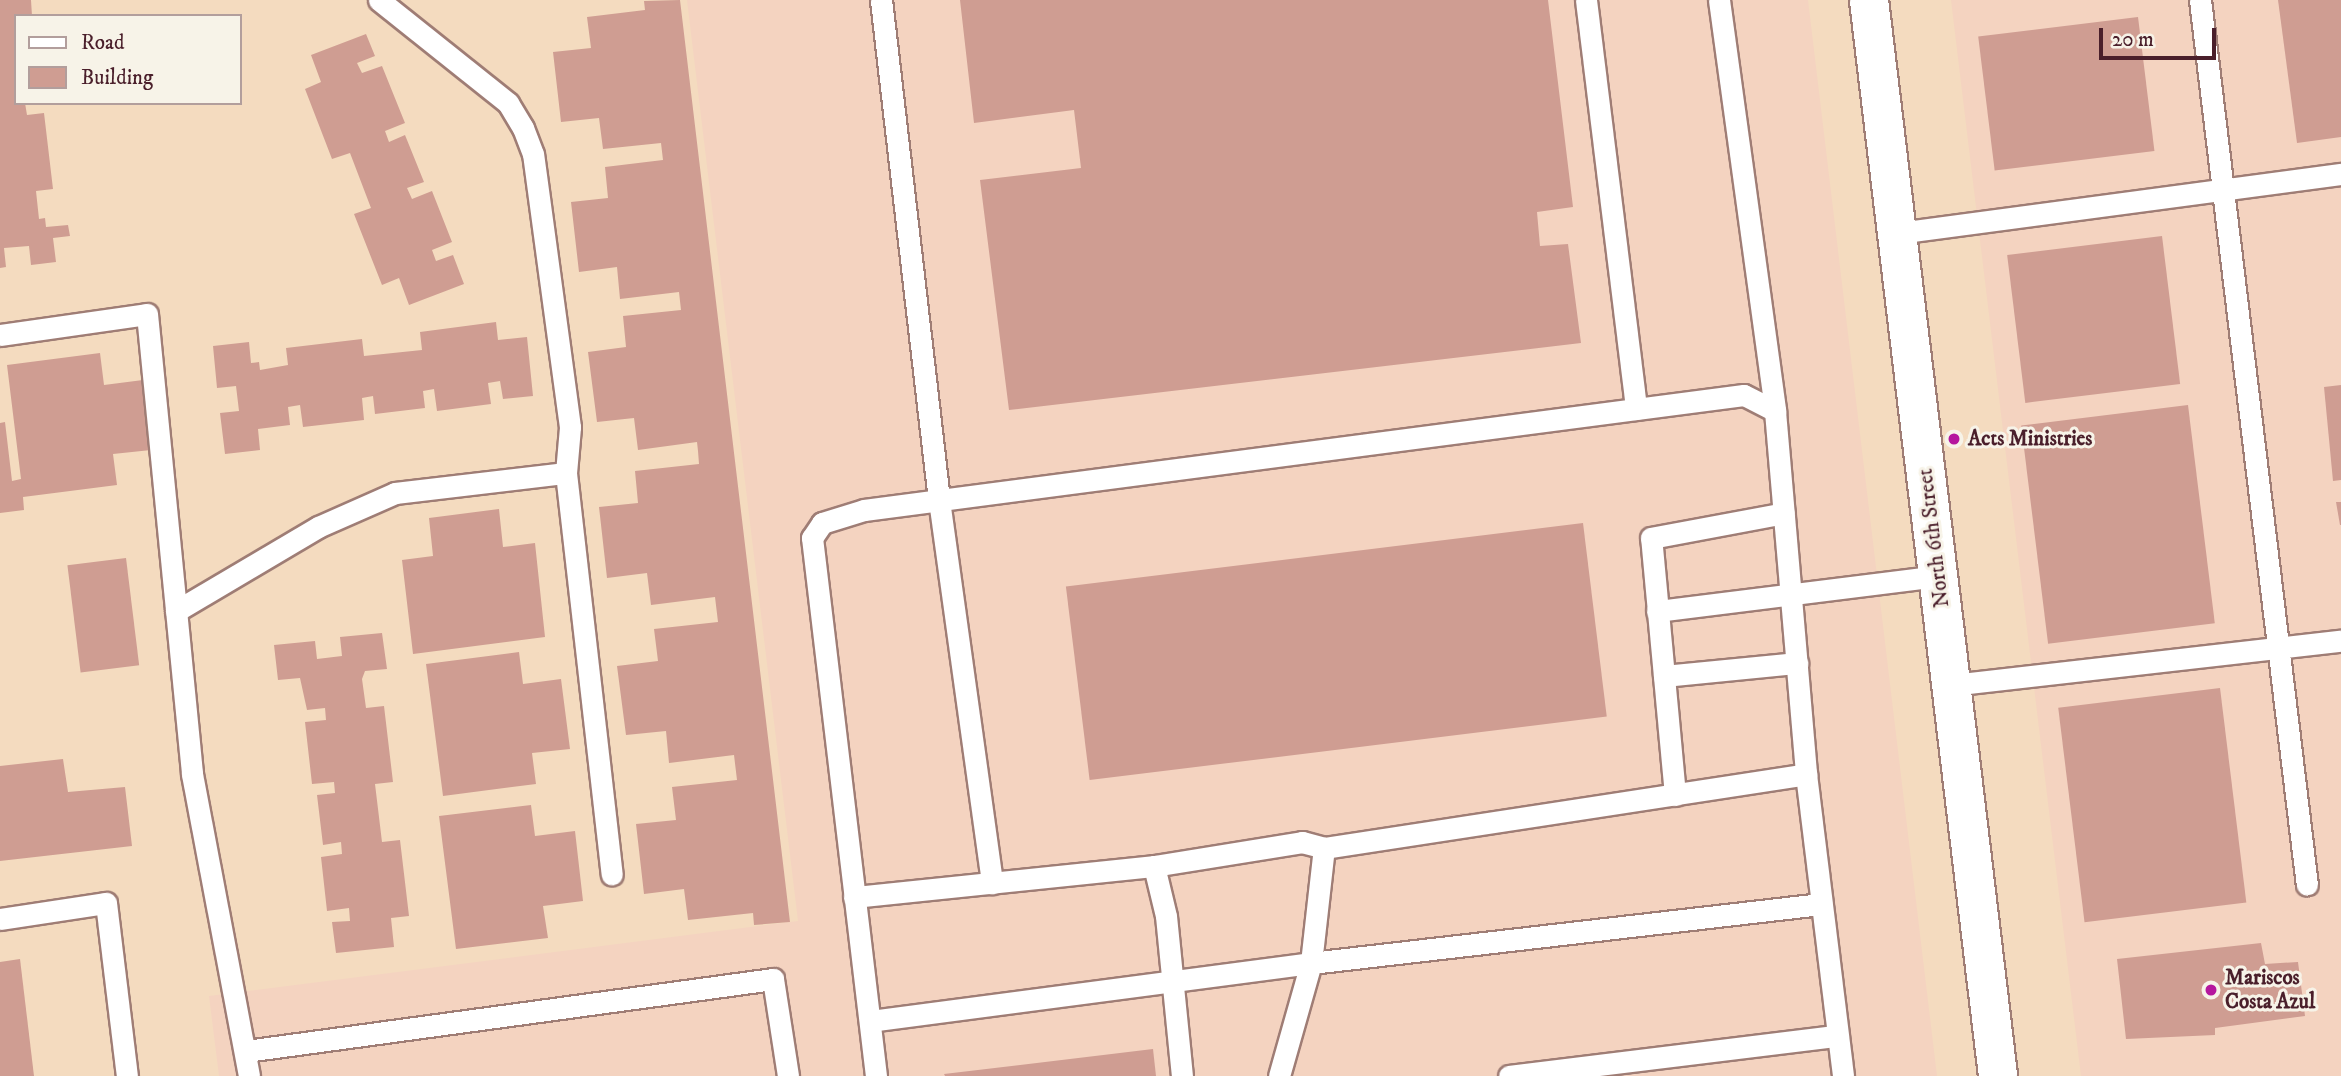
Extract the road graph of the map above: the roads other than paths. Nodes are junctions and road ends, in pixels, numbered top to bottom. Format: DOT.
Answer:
graph roads {
  1 [pos="382,0"];
  2 [pos="881,0"];
  3 [pos="1586,0"];
  4 [pos="1720,0"];
  5 [pos="1869,0"];
  6 [pos="2200,0"];
  7 [pos="2341,174"];
  8 [pos="2222,188"];
  9 [pos="1898,233"];
  10 [pos="0,335"];
  11 [pos="1636,409"];
  12 [pos="1775,411"];
  13 [pos="566,473"];
  14 [pos="939,500"];
  15 [pos="1784,513"];
  16 [pos="1939,576"];
  17 [pos="1791,596"];
  18 [pos="176,611"];
  19 [pos="1657,611"];
  20 [pos="2341,641"];
  21 [pos="2276,649"];
  22 [pos="1797,663"];
  23 [pos="1664,676"];
  24 [pos="1952,685"];
  25 [pos="1805,774"];
  26 [pos="1675,795"];
  27 [pos="1324,848"];
  28 [pos="1154,866"];
  29 [pos="612,874"];
  30 [pos="992,883"];
  31 [pos="2307,885"];
  32 [pos="855,897"];
  33 [pos="1821,904"];
  34 [pos="0,919"];
  35 [pos="1311,963"];
  36 [pos="1170,982"];
  37 [pos="870,1021"];
  38 [pos="1837,1036"];
  39 [pos="246,1051"];
  40 [pos="782,1075"];
  41 [pos="127,1076"];
  42 [pos="249,1076"];
  43 [pos="876,1076"];
  44 [pos="1182,1076"];
  45 [pos="1279,1076"];
  46 [pos="1509,1076"];
  47 [pos="1843,1076"];
  48 [pos="1998,1076"];
  1 -- 13 [label="lane"];
  2 -- 14 [label="lane"];
  3 -- 11 [label="lane"];
  4 -- 12 [label="lane"];
  5 -- 9 [label="street, North 6th Street"];
  6 -- 8 [label="lane"];
  7 -- 8 [label="lane"];
  8 -- 9 [label="lane"];
  8 -- 21 [label="lane"];
  9 -- 16 [label="street, North 6th Street"];
  10 -- 18 [label="lane"];
  11 -- 12 [label="lane"];
  11 -- 14 [label="lane"];
  12 -- 15 [label="lane"];
  13 -- 18 [label="lane"];
  13 -- 29 [label="lane"];
  14 -- 30 [label="lane"];
  14 -- 32 [label="lane"];
  15 -- 17 [label="lane"];
  15 -- 19 [label="lane"];
  16 -- 17 [label="lane"];
  16 -- 24 [label="street, North 6th Street"];
  17 -- 19 [label="lane"];
  17 -- 22 [label="lane"];
  18 -- 39 [label="lane"];
  19 -- 23 [label="lane"];
  20 -- 21 [label="lane"];
  21 -- 24 [label="lane"];
  21 -- 31 [label="lane"];
  22 -- 23 [label="lane"];
  22 -- 25 [label="lane"];
  23 -- 26 [label="lane"];
  24 -- 48 [label="street, North 6th Street"];
  25 -- 26 [label="lane"];
  25 -- 33 [label="lane"];
  26 -- 27 [label="lane"];
  27 -- 28 [label="lane"];
  27 -- 35 [label="lane"];
  28 -- 30 [label="lane"];
  28 -- 36 [label="lane"];
  30 -- 32 [label="lane"];
  32 -- 37 [label="lane"];
  33 -- 35 [label="lane"];
  33 -- 38 [label="lane"];
  34 -- 41 [label="lane"];
  35 -- 36 [label="lane"];
  35 -- 45 [label="lane"];
  36 -- 37 [label="lane"];
  36 -- 44 [label="lane"];
  37 -- 43 [label="lane"];
  38 -- 46 [label="lane"];
  38 -- 47 [label="lane"];
  39 -- 40 [label="lane"];
  39 -- 42 [label="lane"];
}
